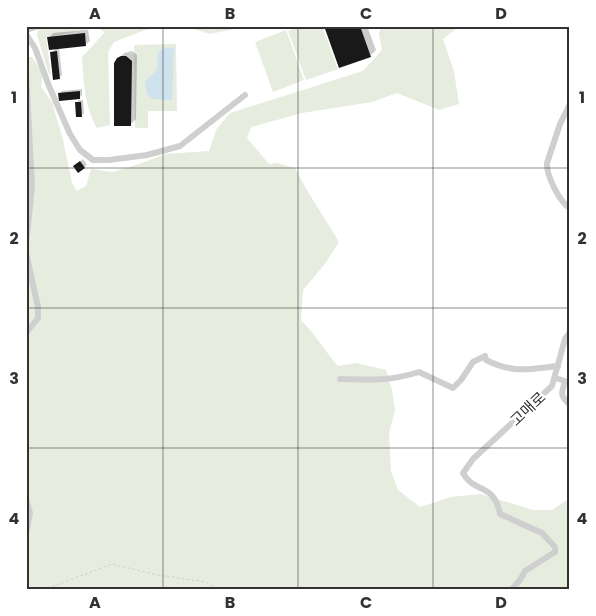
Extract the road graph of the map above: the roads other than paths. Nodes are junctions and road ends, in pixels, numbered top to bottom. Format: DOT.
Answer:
graph roads {
  1 [pos="39,26"];
  2 [pos="26,30"];
  3 [pos="26,34"];
  4 [pos="26,72"];
  5 [pos="26,83"];
  6 [pos="245,96"];
  7 [pos="570,104"];
  8 [pos="570,208"];
  9 [pos="26,245"];
  10 [pos="26,253"];
  11 [pos="570,332"];
  12 [pos="26,333"];
  13 [pos="558,366"];
  14 [pos="556,378"];
  15 [pos="340,379"];
  16 [pos="570,405"];
  17 [pos="26,499"];
  18 [pos="26,534"];
  19 [pos="511,590"];
  1 -- 2 [label="street"];
  3 -- 6 [label="street"];
  4 -- 5 [label="street"];
  5 -- 9 [label="street"];
  7 -- 8 [label="street"];
  10 -- 12 [label="street"];
  11 -- 13 [label="street, 고매로"];
  13 -- 14 [label="street, 고매로"];
  13 -- 15 [label="street"];
  14 -- 16 [label="street"];
  14 -- 19 [label="street, 고매로"];
  17 -- 18 [label="street"];
}
